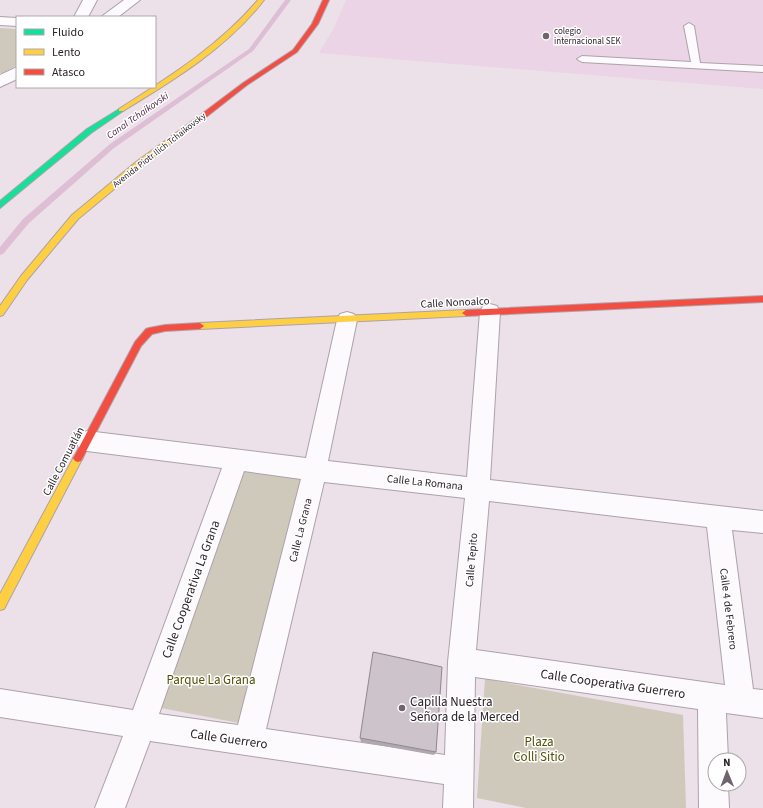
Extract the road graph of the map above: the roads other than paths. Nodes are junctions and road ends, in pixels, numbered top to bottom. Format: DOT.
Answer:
graph roads {
  1 [pos="90,0"];
  2 [pos="133,0"];
  3 [pos="261,0"];
  4 [pos="326,0"];
  5 [pos="82,16"];
  6 [pos="109,16"];
  7 [pos="0,21"];
  8 [pos="16,22"];
  9 [pos="689,26"];
  10 [pos="582,60"];
  11 [pos="696,66"];
  12 [pos="763,69"];
  13 [pos="16,73"];
  14 [pos="0,82"];
  15 [pos="0,205"];
  16 [pos="763,299"];
  17 [pos="490,312"];
  18 [pos="0,313"];
  19 [pos="347,320"];
  20 [pos="149,331"];
  21 [pos="87,441"];
  22 [pos="237,459"];
  23 [pos="315,470"];
  24 [pos="478,488"];
  25 [pos="718,517"];
  26 [pos="763,522"];
  27 [pos="0,604"];
  28 [pos="462,662"];
  29 [pos="712,697"];
  30 [pos="752,702"];
  31 [pos="0,703"];
  32 [pos="141,726"];
  33 [pos="249,740"];
  34 [pos="459,772"];
  35 [pos="110,808"];
  36 [pos="458,808"];
  37 [pos="714,808"];
  1 -- 5 [label="street"];
  2 -- 6 [label="street"];
  3 -- 15 [label="street"];
  4 -- 18 [label="street, Avenida Piotr Ilich Tchaikovsky"];
  7 -- 8 [label="street"];
  9 -- 11 [label="lane"];
  10 -- 11 [label="lane"];
  11 -- 12 [label="lane"];
  13 -- 14 [label="street"];
  16 -- 17 [label="street, Calle Nonoalco"];
  17 -- 19 [label="street, Calle Nonoalco"];
  17 -- 24 [label="street, Calle Tepito"];
  19 -- 20 [label="street, Calle Nonoalco"];
  19 -- 23 [label="street, Calle La Grana"];
  20 -- 21 [label="street, Calle Comuatlán"];
  21 -- 22 [label="street, Calle La Romana"];
  21 -- 27 [label="street, Calle Comuatlán"];
  22 -- 23 [label="street, Calle La Romana"];
  22 -- 32 [label="street, Calle Cooperativa La Grana"];
  23 -- 24 [label="street, Calle La Romana"];
  23 -- 33 [label="street, Calle La Grana"];
  24 -- 25 [label="street, Calle La Romana"];
  24 -- 28 [label="street, Calle Tepito"];
  25 -- 26 [label="street, Calle La Romana"];
  25 -- 30 [label="street, Calle 4 de Febrero"];
  28 -- 29 [label="street, Calle Cooperativa Guerrero"];
  28 -- 34 [label="street, Calle Tepito"];
  29 -- 30 [label="street, Calle Cooperativa Guerrero"];
  29 -- 37 [label="street"];
  31 -- 32 [label="street, Calle Guerrero"];
  32 -- 33 [label="street, Calle Guerrero"];
  32 -- 35 [label="street, Calle Cooperativa La Grana"];
  33 -- 34 [label="street, Calle Guerrero"];
  34 -- 36 [label="street, Calle Tepito"];
}
